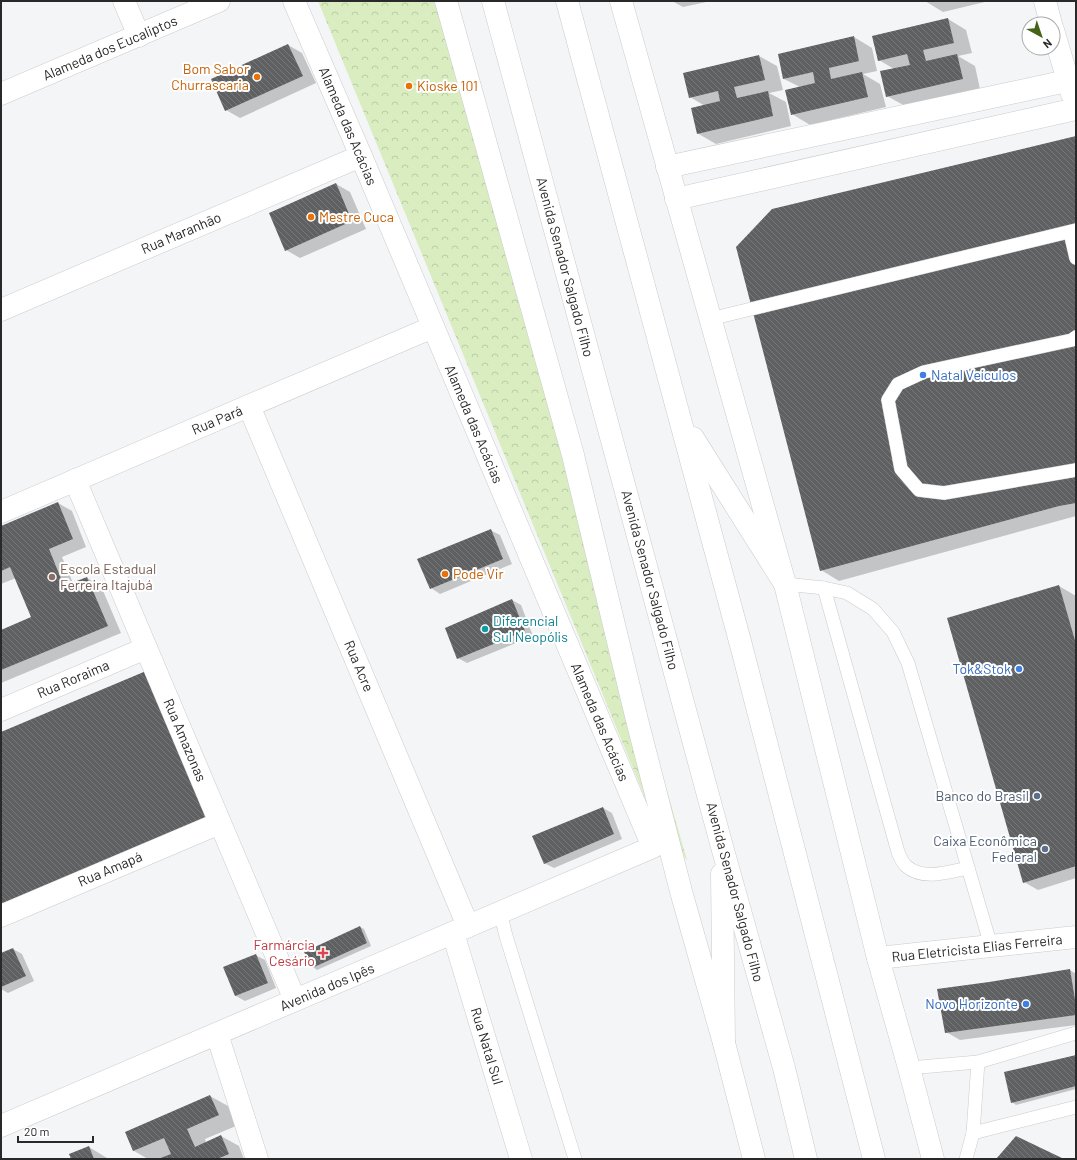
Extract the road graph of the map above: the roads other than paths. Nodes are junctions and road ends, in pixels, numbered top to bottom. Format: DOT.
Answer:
graph roads {
  1 [pos="124,1"];
  2 [pos="219,1"];
  3 [pos="294,1"];
  4 [pos="446,1"];
  5 [pos="493,1"];
  6 [pos="567,1"];
  7 [pos="621,1"];
  8 [pos="1045,1"];
  9 [pos="1049,16"];
  10 [pos="139,36"];
  11 [pos="1061,51"];
  12 [pos="1072,80"];
  13 [pos="1,94"];
  14 [pos="1076,106"];
  15 [pos="1076,109"];
  16 [pos="361,156"];
  17 [pos="667,167"];
  18 [pos="676,199"];
  19 [pos="1073,231"];
  20 [pos="1076,258"];
  21 [pos="1,310"];
  22 [pos="710,319"];
  23 [pos="433,327"];
  24 [pos="1076,337"];
  25 [pos="249,406"];
  26 [pos="681,421"];
  27 [pos="1076,470"];
  28 [pos="75,480"];
  29 [pos="1,512"];
  30 [pos="785,584"];
  31 [pos="824,588"];
  32 [pos="146,648"];
  33 [pos="1,710"];
  34 [pos="220,822"];
  35 [pos="721,843"];
  36 [pos="653,847"];
  37 [pos="968,868"];
  38 [pos="500,912"];
  39 [pos="1,916"];
  40 [pos="461,929"];
  41 [pos="1076,937"];
  42 [pos="991,946"];
  43 [pos="878,958"];
  44 [pos="295,1000"];
  45 [pos="1076,1033"];
  46 [pos="217,1034"];
  47 [pos="724,1043"];
  48 [pos="978,1062"];
  49 [pos="909,1068"];
  50 [pos="1076,1107"];
  51 [pos="1,1126"];
  52 [pos="974,1134"];
  53 [pos="257,1159"];
  54 [pos="521,1159"];
  55 [pos="575,1159"];
  56 [pos="754,1159"];
  57 [pos="806,1159"];
  58 [pos="874,1159"];
  59 [pos="933,1159"];
  60 [pos="966,1159"];
  1 -- 10 [label="main road"];
  2 -- 10 [label="main road, Alameda dos Eucaliptos"];
  3 -- 16 [label="main road, Alameda das Acácias"];
  4 -- 47 [label="main road"];
  5 -- 35 [label="main road, Avenida Senador Salgado Filho"];
  6 -- 26 [label="main road"];
  7 -- 17 [label="main road"];
  8 -- 9 [label="main road"];
  10 -- 13 [label="main road, Alameda dos Eucaliptos"];
  11 -- 12 [label="main road"];
  12 -- 14 [label="main road"];
  12 -- 17 [label="main road"];
  15 -- 18 [label="main road"];
  16 -- 21 [label="main road, Rua Maranhão"];
  16 -- 23 [label="main road, Alameda das Acácias"];
  17 -- 18 [label="main road"];
  18 -- 22 [label="main road"];
  19 -- 20 [label="lane"];
  19 -- 22 [label="lane"];
  22 -- 30 [label="main road"];
  23 -- 25 [label="main road, Rua Pará"];
  23 -- 36 [label="main road, Alameda das Acácias"];
  24 -- 27 [label="lane"];
  25 -- 28 [label="main road, Rua Pará"];
  25 -- 40 [label="main road, Rua Acre"];
  26 -- 30 [label="main road"];
  26 -- 58 [label="main road"];
  28 -- 29 [label="main road, Rua Pará"];
  28 -- 32 [label="main road, Rua Amazonas"];
  30 -- 31 [label="lane"];
  30 -- 43 [label="main road"];
  31 -- 37 [label="lane"];
  31 -- 37 [label="lane"];
  32 -- 33 [label="main road, Rua Roraima"];
  32 -- 34 [label="main road, Rua Amazonas"];
  34 -- 39 [label="main road, Rua Amapá"];
  34 -- 44 [label="main road, Rua Amazonas"];
  35 -- 47 [label="main road"];
  35 -- 57 [label="main road, Avenida Senador Salgado Filho"];
  36 -- 38 [label="main road, Avenida dos Ipês"];
  37 -- 42 [label="lane"];
  38 -- 40 [label="main road, Avenida dos Ipês"];
  38 -- 55 [label="lane"];
  40 -- 44 [label="main road, Avenida dos Ipês"];
  40 -- 54 [label="main road, Rua Natal Sul"];
  41 -- 42 [label="main road, Rua Eletricista Elias Ferreira"];
  42 -- 43 [label="main road, Rua Eletricista Elias Ferreira"];
  43 -- 49 [label="main road"];
  44 -- 46 [label="main road, Avenida dos Ipês"];
  45 -- 48 [label="lane"];
  46 -- 51 [label="main road, Avenida dos Ipês"];
  46 -- 53 [label="main road"];
  47 -- 56 [label="main road"];
  48 -- 49 [label="lane"];
  48 -- 52 [label="lane"];
  49 -- 59 [label="main road"];
  50 -- 52 [label="lane"];
  52 -- 60 [label="lane"];
}
